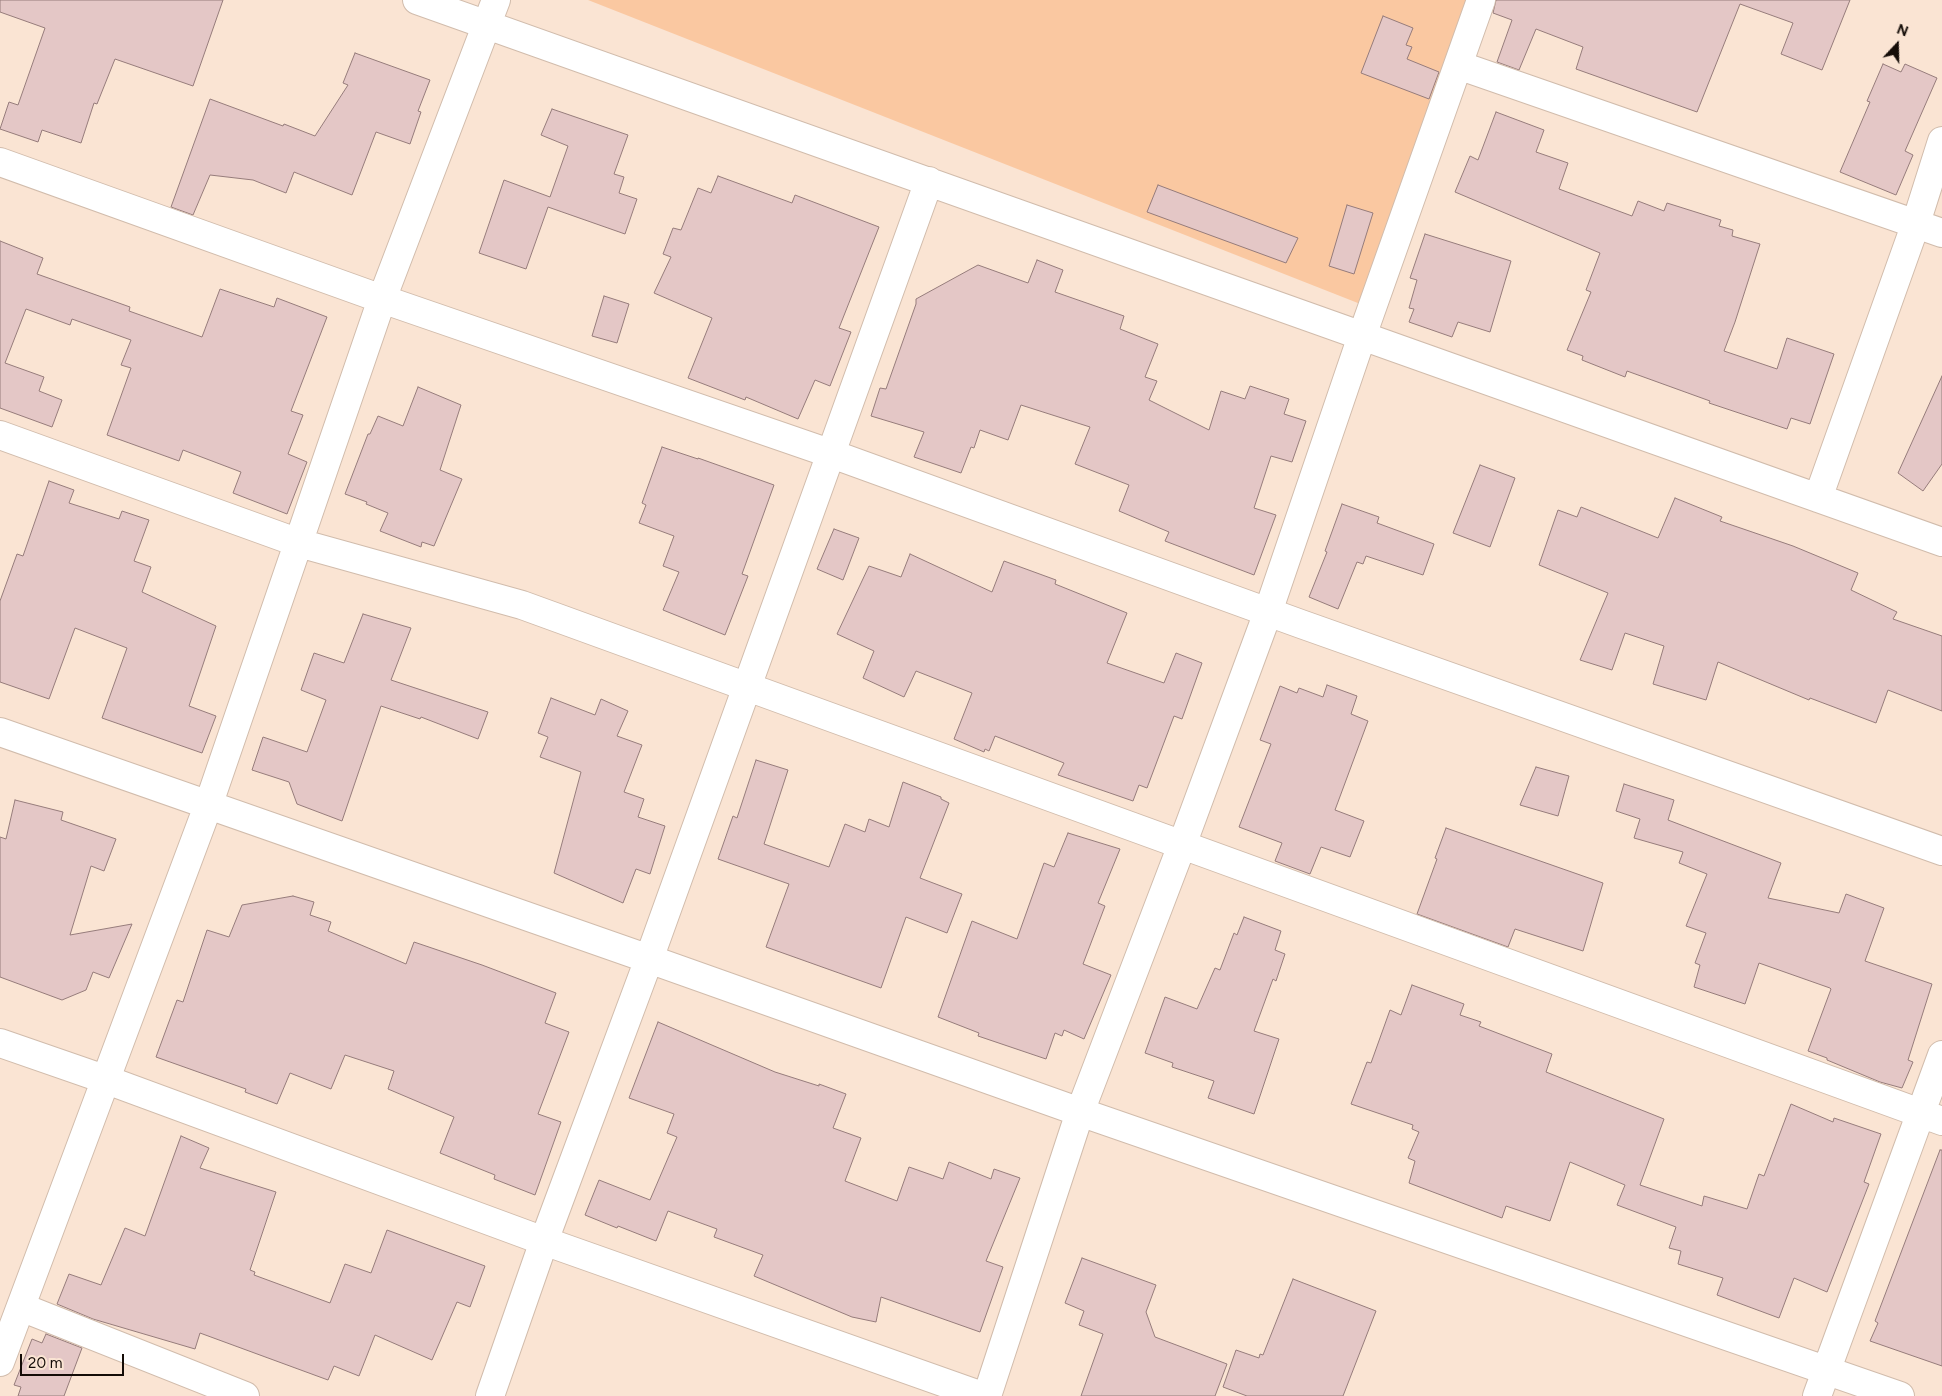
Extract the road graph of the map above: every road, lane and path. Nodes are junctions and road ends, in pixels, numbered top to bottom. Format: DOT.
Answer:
graph roads {
  1 [pos="417,0"];
  2 [pos="496,0"];
  3 [pos="1481,0"];
  4 [pos="487,26"];
  5 [pos="1458,65"];
  6 [pos="1942,141"];
  7 [pos="0,162"];
  8 [pos="929,181"];
  9 [pos="1916,223"];
  10 [pos="1942,233"];
  11 [pos="382,299"];
  12 [pos="1362,336"];
  13 [pos="0,435"];
  14 [pos="832,454"];
  15 [pos="1818,498"];
  16 [pos="1942,542"];
  17 [pos="299,543"];
  18 [pos="1268,612"];
  19 [pos="748,686"];
  20 [pos="0,732"];
  21 [pos="208,806"];
  22 [pos="1182,844"];
  23 [pos="1942,851"];
  24 [pos="649,958"];
  25 [pos="0,1043"];
  26 [pos="1942,1055"];
  27 [pos="107,1080"];
  28 [pos="1080,1112"];
  29 [pos="1931,1117"];
  30 [pos="544,1240"];
  31 [pos="21,1307"];
  32 [pos="0,1362"];
  33 [pos="1827,1371"];
  34 [pos="245,1396"];
  35 [pos="490,1396"];
  36 [pos="982,1396"];
  37 [pos="987,1396"];
  38 [pos="1817,1396"];
  39 [pos="1900,1396"];
  1 -- 4 [label="street"];
  2 -- 4 [label="street"];
  3 -- 5 [label="street"];
  4 -- 8 [label="street"];
  4 -- 11 [label="street"];
  5 -- 9 [label="street"];
  5 -- 12 [label="street"];
  6 -- 9 [label="street"];
  7 -- 11 [label="street"];
  8 -- 12 [label="street"];
  8 -- 14 [label="street"];
  9 -- 10 [label="street"];
  9 -- 15 [label="street"];
  11 -- 14 [label="street"];
  11 -- 17 [label="street"];
  12 -- 15 [label="street"];
  12 -- 18 [label="street"];
  13 -- 17 [label="street"];
  14 -- 18 [label="street"];
  14 -- 19 [label="street"];
  15 -- 16 [label="street"];
  17 -- 19 [label="street"];
  17 -- 21 [label="street"];
  18 -- 22 [label="street"];
  18 -- 23 [label="street"];
  19 -- 22 [label="street"];
  19 -- 24 [label="street"];
  20 -- 21 [label="street"];
  21 -- 24 [label="street"];
  21 -- 27 [label="street"];
  22 -- 28 [label="street"];
  22 -- 29 [label="street"];
  24 -- 28 [label="street"];
  24 -- 30 [label="street"];
  25 -- 27 [label="street"];
  26 -- 29 [label="street"];
  27 -- 30 [label="street"];
  27 -- 31 [label="street"];
  28 -- 33 [label="street"];
  28 -- 37 [label="street"];
  29 -- 33 [label="street"];
  30 -- 35 [label="street"];
  30 -- 36 [label="street"];
  31 -- 32 [label="street"];
  31 -- 34 [label="street"];
  33 -- 38 [label="street"];
  33 -- 39 [label="street"];
}
